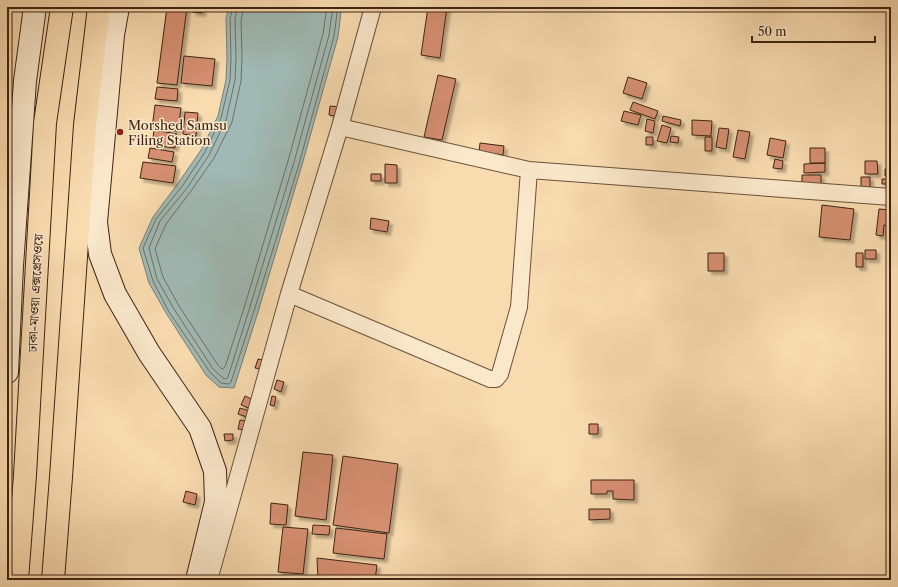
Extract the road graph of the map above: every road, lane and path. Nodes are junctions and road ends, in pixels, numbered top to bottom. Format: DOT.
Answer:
graph roads {
  1 [pos="35,7"];
  2 [pos="62,7"];
  3 [pos="99,7"];
  4 [pos="118,7"];
  5 [pos="372,7"];
  6 [pos="340,127"];
  7 [pos="529,170"];
  8 [pos="891,197"];
  9 [pos="289,294"];
  10 [pos="7,372"];
  11 [pos="17,580"];
  12 [pos="53,580"];
  13 [pos="197,580"];
  14 [pos="209,580"];
  1 -- 10 [label="street"];
  2 -- 11 [label="highway, ঢাকা-মাওয়া এক্সপ্রেসওয়ে"];
  3 -- 12 [label="highway"];
  4 -- 13 [label="street"];
  5 -- 6 [label="street"];
  6 -- 7 [label="street"];
  6 -- 9 [label="street"];
  7 -- 8 [label="street"];
  7 -- 9 [label="street"];
  9 -- 14 [label="street"];
}
